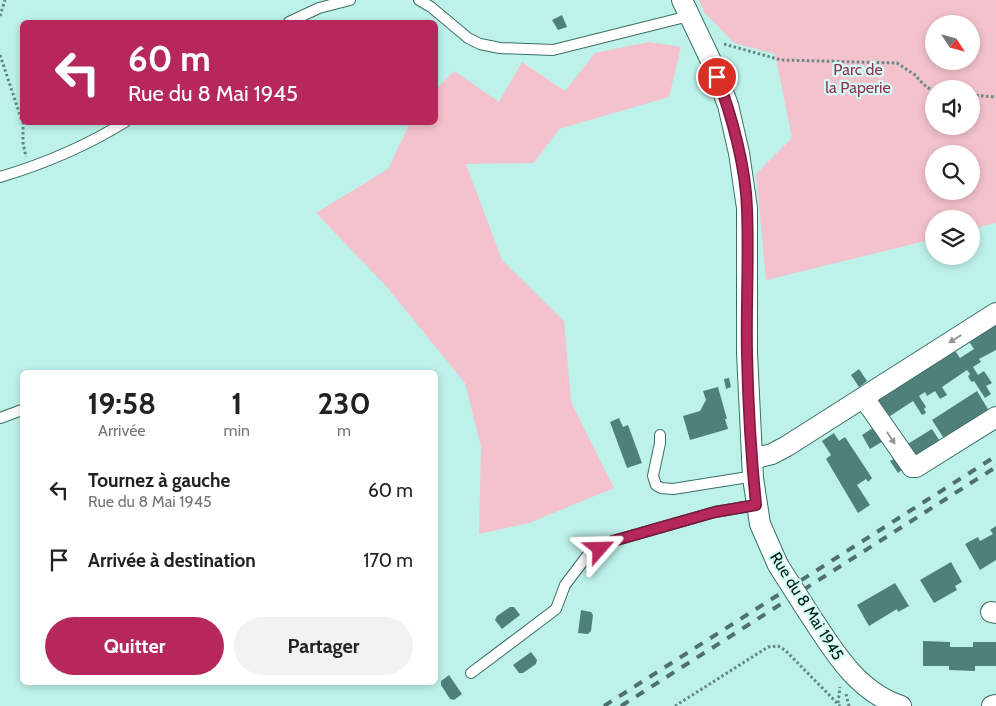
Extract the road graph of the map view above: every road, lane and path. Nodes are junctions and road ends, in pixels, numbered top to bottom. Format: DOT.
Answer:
graph roads {
  1 [pos="5,0"];
  2 [pos="350,0"];
  3 [pos="419,0"];
  4 [pos="685,8"];
  5 [pos="0,16"];
  6 [pos="293,20"];
  7 [pos="722,44"];
  8 [pos="0,55"];
  9 [pos="925,85"];
  10 [pos="980,96"];
  11 [pos="996,97"];
  12 [pos="20,113"];
  13 [pos="23,125"];
  14 [pos="120,125"];
  15 [pos="31,167"];
  16 [pos="0,177"];
  17 [pos="996,313"];
  18 [pos="864,398"];
  19 [pos="20,411"];
  20 [pos="996,417"];
  21 [pos="0,418"];
  22 [pos="660,435"];
  23 [pos="753,468"];
  24 [pos="756,505"];
  25 [pos="471,673"];
  26 [pos="840,685"];
  27 [pos="889,703"];
  28 [pos="839,705"];
  29 [pos="996,705"];
  30 [pos="675,706"];
  31 [pos="992,706"];
  1 -- 5 [label="path"];
  2 -- 6 [label="lane"];
  3 -- 4 [label="lane"];
  4 -- 23 [label="street, Rue du 8 Mai 1945"];
  7 -- 9 [label="path"];
  8 -- 12 [label="path"];
  10 -- 11 [label="path"];
  13 -- 15 [label="path"];
  14 -- 15 [label="lane"];
  15 -- 16 [label="lane"];
  17 -- 18 [label="street, one-way"];
  18 -- 20 [label="street, one-way"];
  18 -- 23 [label="street"];
  19 -- 21 [label="lane"];
  22 -- 23 [label="lane"];
  23 -- 24 [label="street, Rue du 8 Mai 1945"];
  24 -- 25 [label="lane"];
  24 -- 27 [label="street, Rue du 8 Mai 1945, bridge"];
  26 -- 28 [label="path"];
  28 -- 30 [label="path"];
  29 -- 31 [label="street"];
}
